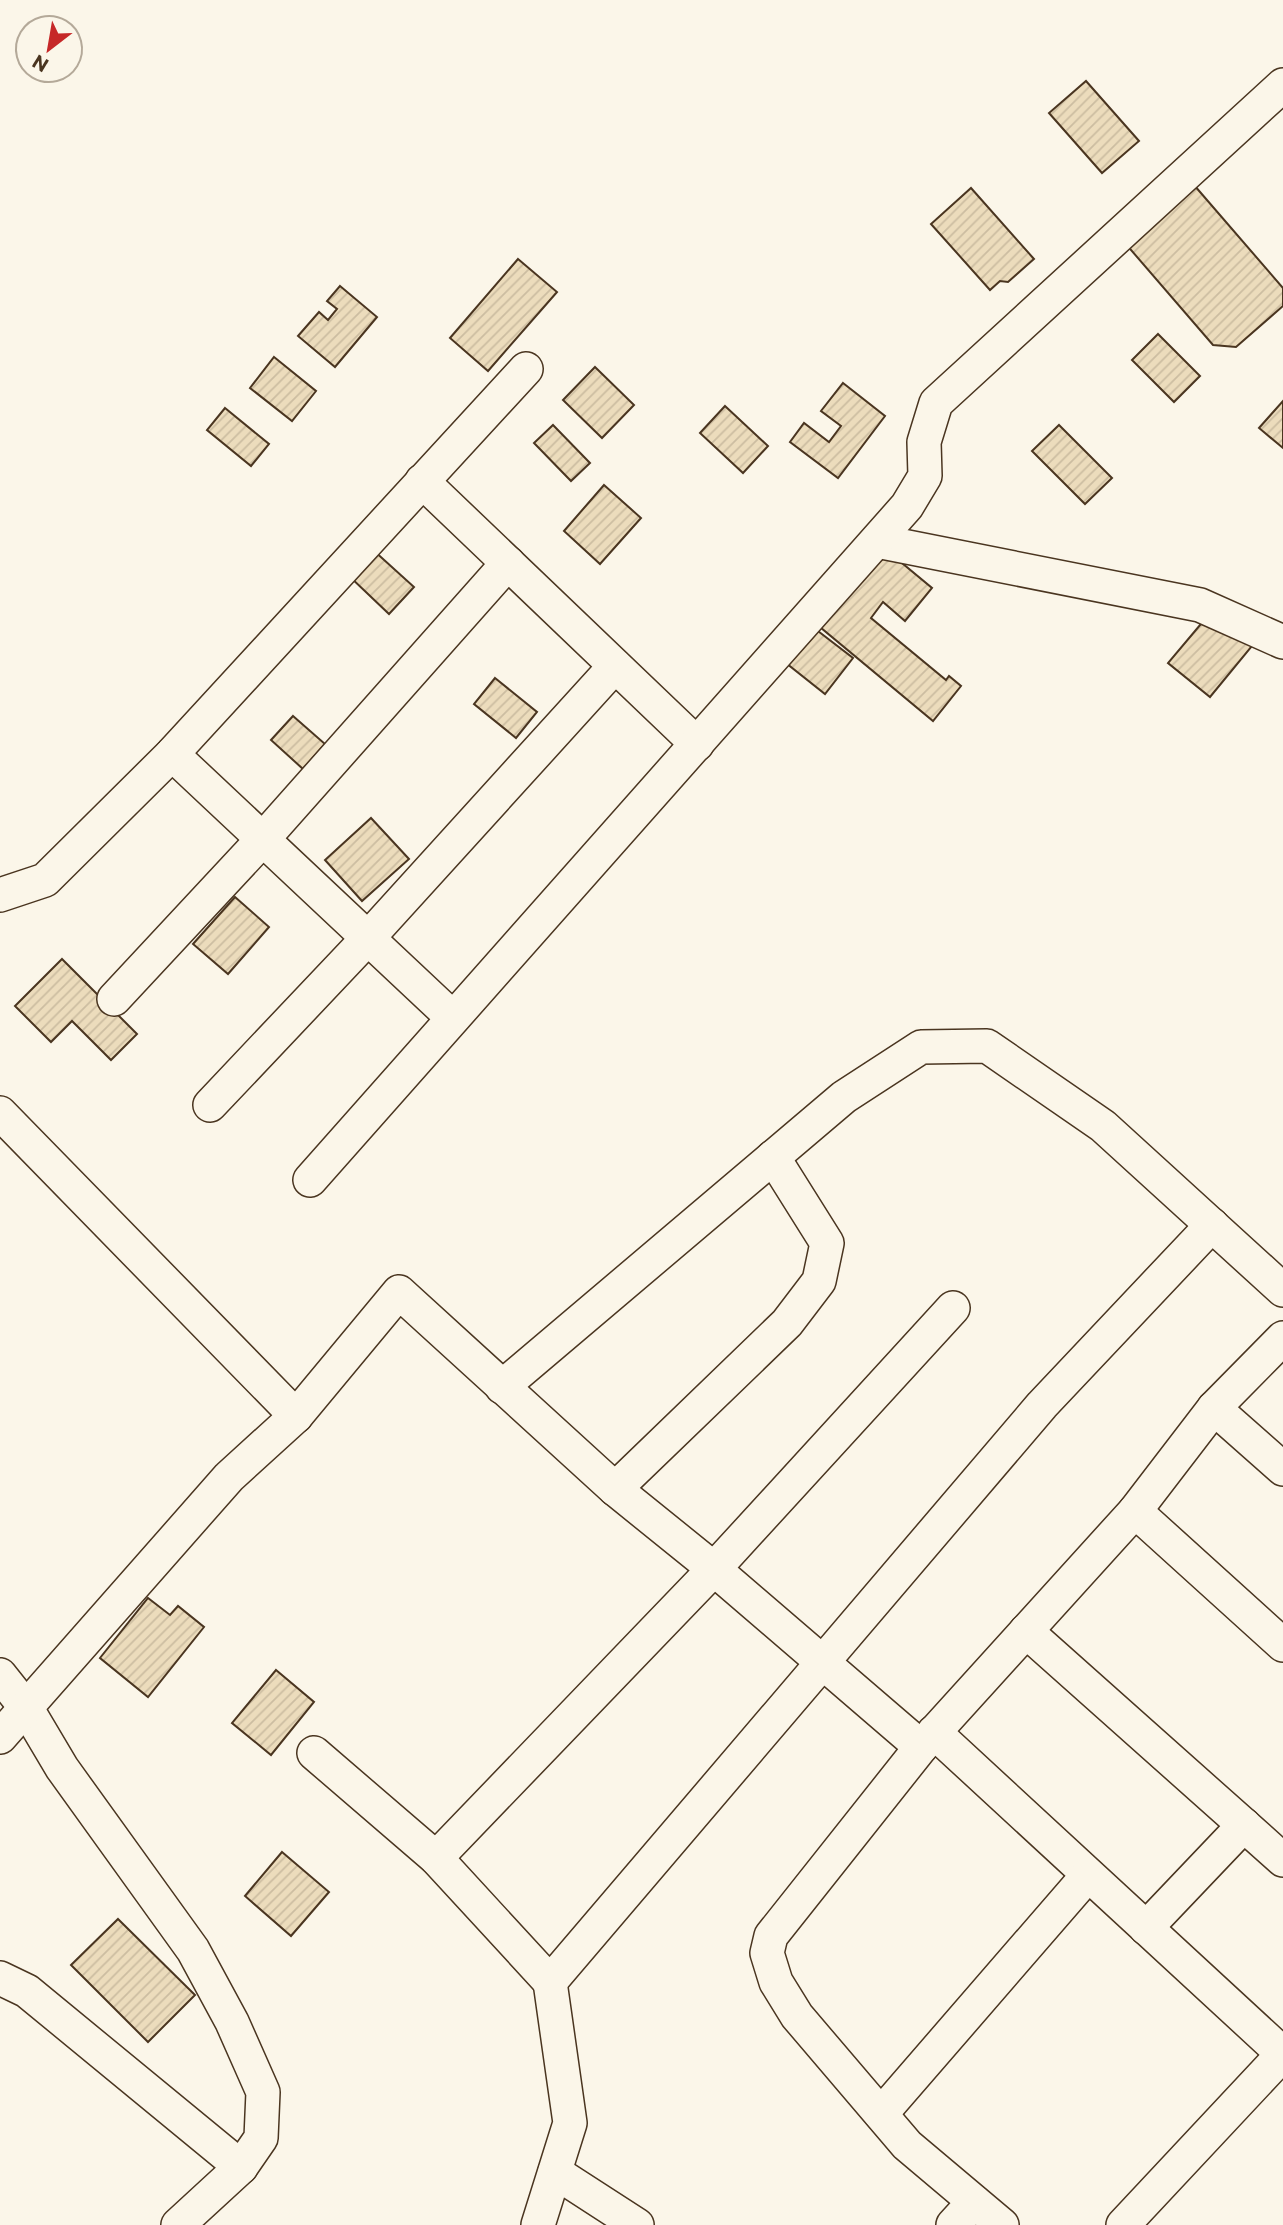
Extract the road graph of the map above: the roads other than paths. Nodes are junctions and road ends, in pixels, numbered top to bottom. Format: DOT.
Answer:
graph roads {
  1 [pos="1279,97"];
  2 [pos="526,369"];
  3 [pos="422,481"];
  4 [pos="877,541"];
  5 [pos="508,563"];
  6 [pos="1283,642"];
  7 [pos="615,666"];
  8 [pos="697,744"];
  9 [pos="172,754"];
  10 [pos="263,839"];
  11 [pos="0,895"];
  12 [pos="368,938"];
  13 [pos="114,999"];
  14 [pos="453,1018"];
  15 [pos="210,1105"];
  16 [pos="0,1113"];
  17 [pos="773,1157"];
  18 [pos="310,1180"];
  19 [pos="1212,1225"];
  20 [pos="1283,1290"];
  21 [pos="953,1308"];
  22 [pos="1283,1338"];
  23 [pos="502,1387"];
  24 [pos="1214,1408"];
  25 [pos="296,1416"];
  26 [pos="1283,1469"];
  27 [pos="615,1489"];
  28 [pos="1135,1511"];
  29 [pos="714,1569"];
  30 [pos="1026,1631"];
  31 [pos="1283,1645"];
  32 [pos="823,1663"];
  33 [pos="0,1675"];
  34 [pos="27,1709"];
  35 [pos="0,1737"];
  36 [pos="928,1740"];
  37 [pos="314,1754"];
  38 [pos="1244,1825"];
  39 [pos="436,1858"];
  40 [pos="1283,1860"];
  41 [pos="1088,1875"];
  42 [pos="1146,1928"];
  43 [pos="0,1978"];
  44 [pos="550,1982"];
  45 [pos="1283,2054"];
  46 [pos="881,2114"];
  47 [pos="242,2167"];
  48 [pos="555,2172"];
  49 [pos="963,2213"];
  50 [pos="178,2225"];
  51 [pos="538,2225"];
  52 [pos="637,2225"];
  53 [pos="1002,2225"];
  54 [pos="1122,2225"];
  1 -- 4 [label="street"];
  2 -- 3 [label="street"];
  3 -- 5 [label="street"];
  3 -- 9 [label="street"];
  4 -- 6 [label="street"];
  4 -- 8 [label="street"];
  5 -- 7 [label="street"];
  5 -- 10 [label="street"];
  7 -- 8 [label="street"];
  7 -- 12 [label="street"];
  8 -- 14 [label="street"];
  9 -- 10 [label="street"];
  9 -- 11 [label="street"];
  10 -- 12 [label="street"];
  10 -- 13 [label="street"];
  12 -- 14 [label="street"];
  12 -- 15 [label="street"];
  14 -- 18 [label="street"];
  16 -- 25 [label="street"];
  17 -- 19 [label="street"];
  17 -- 23 [label="street"];
  17 -- 27 [label="street"];
  19 -- 20 [label="street"];
  19 -- 32 [label="street"];
  21 -- 29 [label="street"];
  22 -- 24 [label="street"];
  23 -- 25 [label="street"];
  23 -- 27 [label="street"];
  24 -- 26 [label="street"];
  24 -- 28 [label="street"];
  25 -- 34 [label="street"];
  27 -- 29 [label="street"];
  28 -- 30 [label="street"];
  28 -- 31 [label="street"];
  29 -- 32 [label="street"];
  29 -- 39 [label="street"];
  30 -- 36 [label="street"];
  30 -- 38 [label="street"];
  32 -- 36 [label="street"];
  32 -- 44 [label="street"];
  33 -- 34 [label="street"];
  34 -- 35 [label="street"];
  34 -- 47 [label="street"];
  36 -- 41 [label="street"];
  36 -- 46 [label="street"];
  37 -- 39 [label="street"];
  38 -- 40 [label="street"];
  38 -- 42 [label="street"];
  39 -- 44 [label="street"];
  41 -- 42 [label="street"];
  41 -- 46 [label="street"];
  42 -- 45 [label="street"];
  43 -- 47 [label="street"];
  44 -- 48 [label="street"];
  45 -- 54 [label="street"];
  46 -- 49 [label="street"];
  47 -- 50 [label="street"];
  48 -- 51 [label="street"];
  48 -- 52 [label="street"];
  49 -- 53 [label="street"];
}
